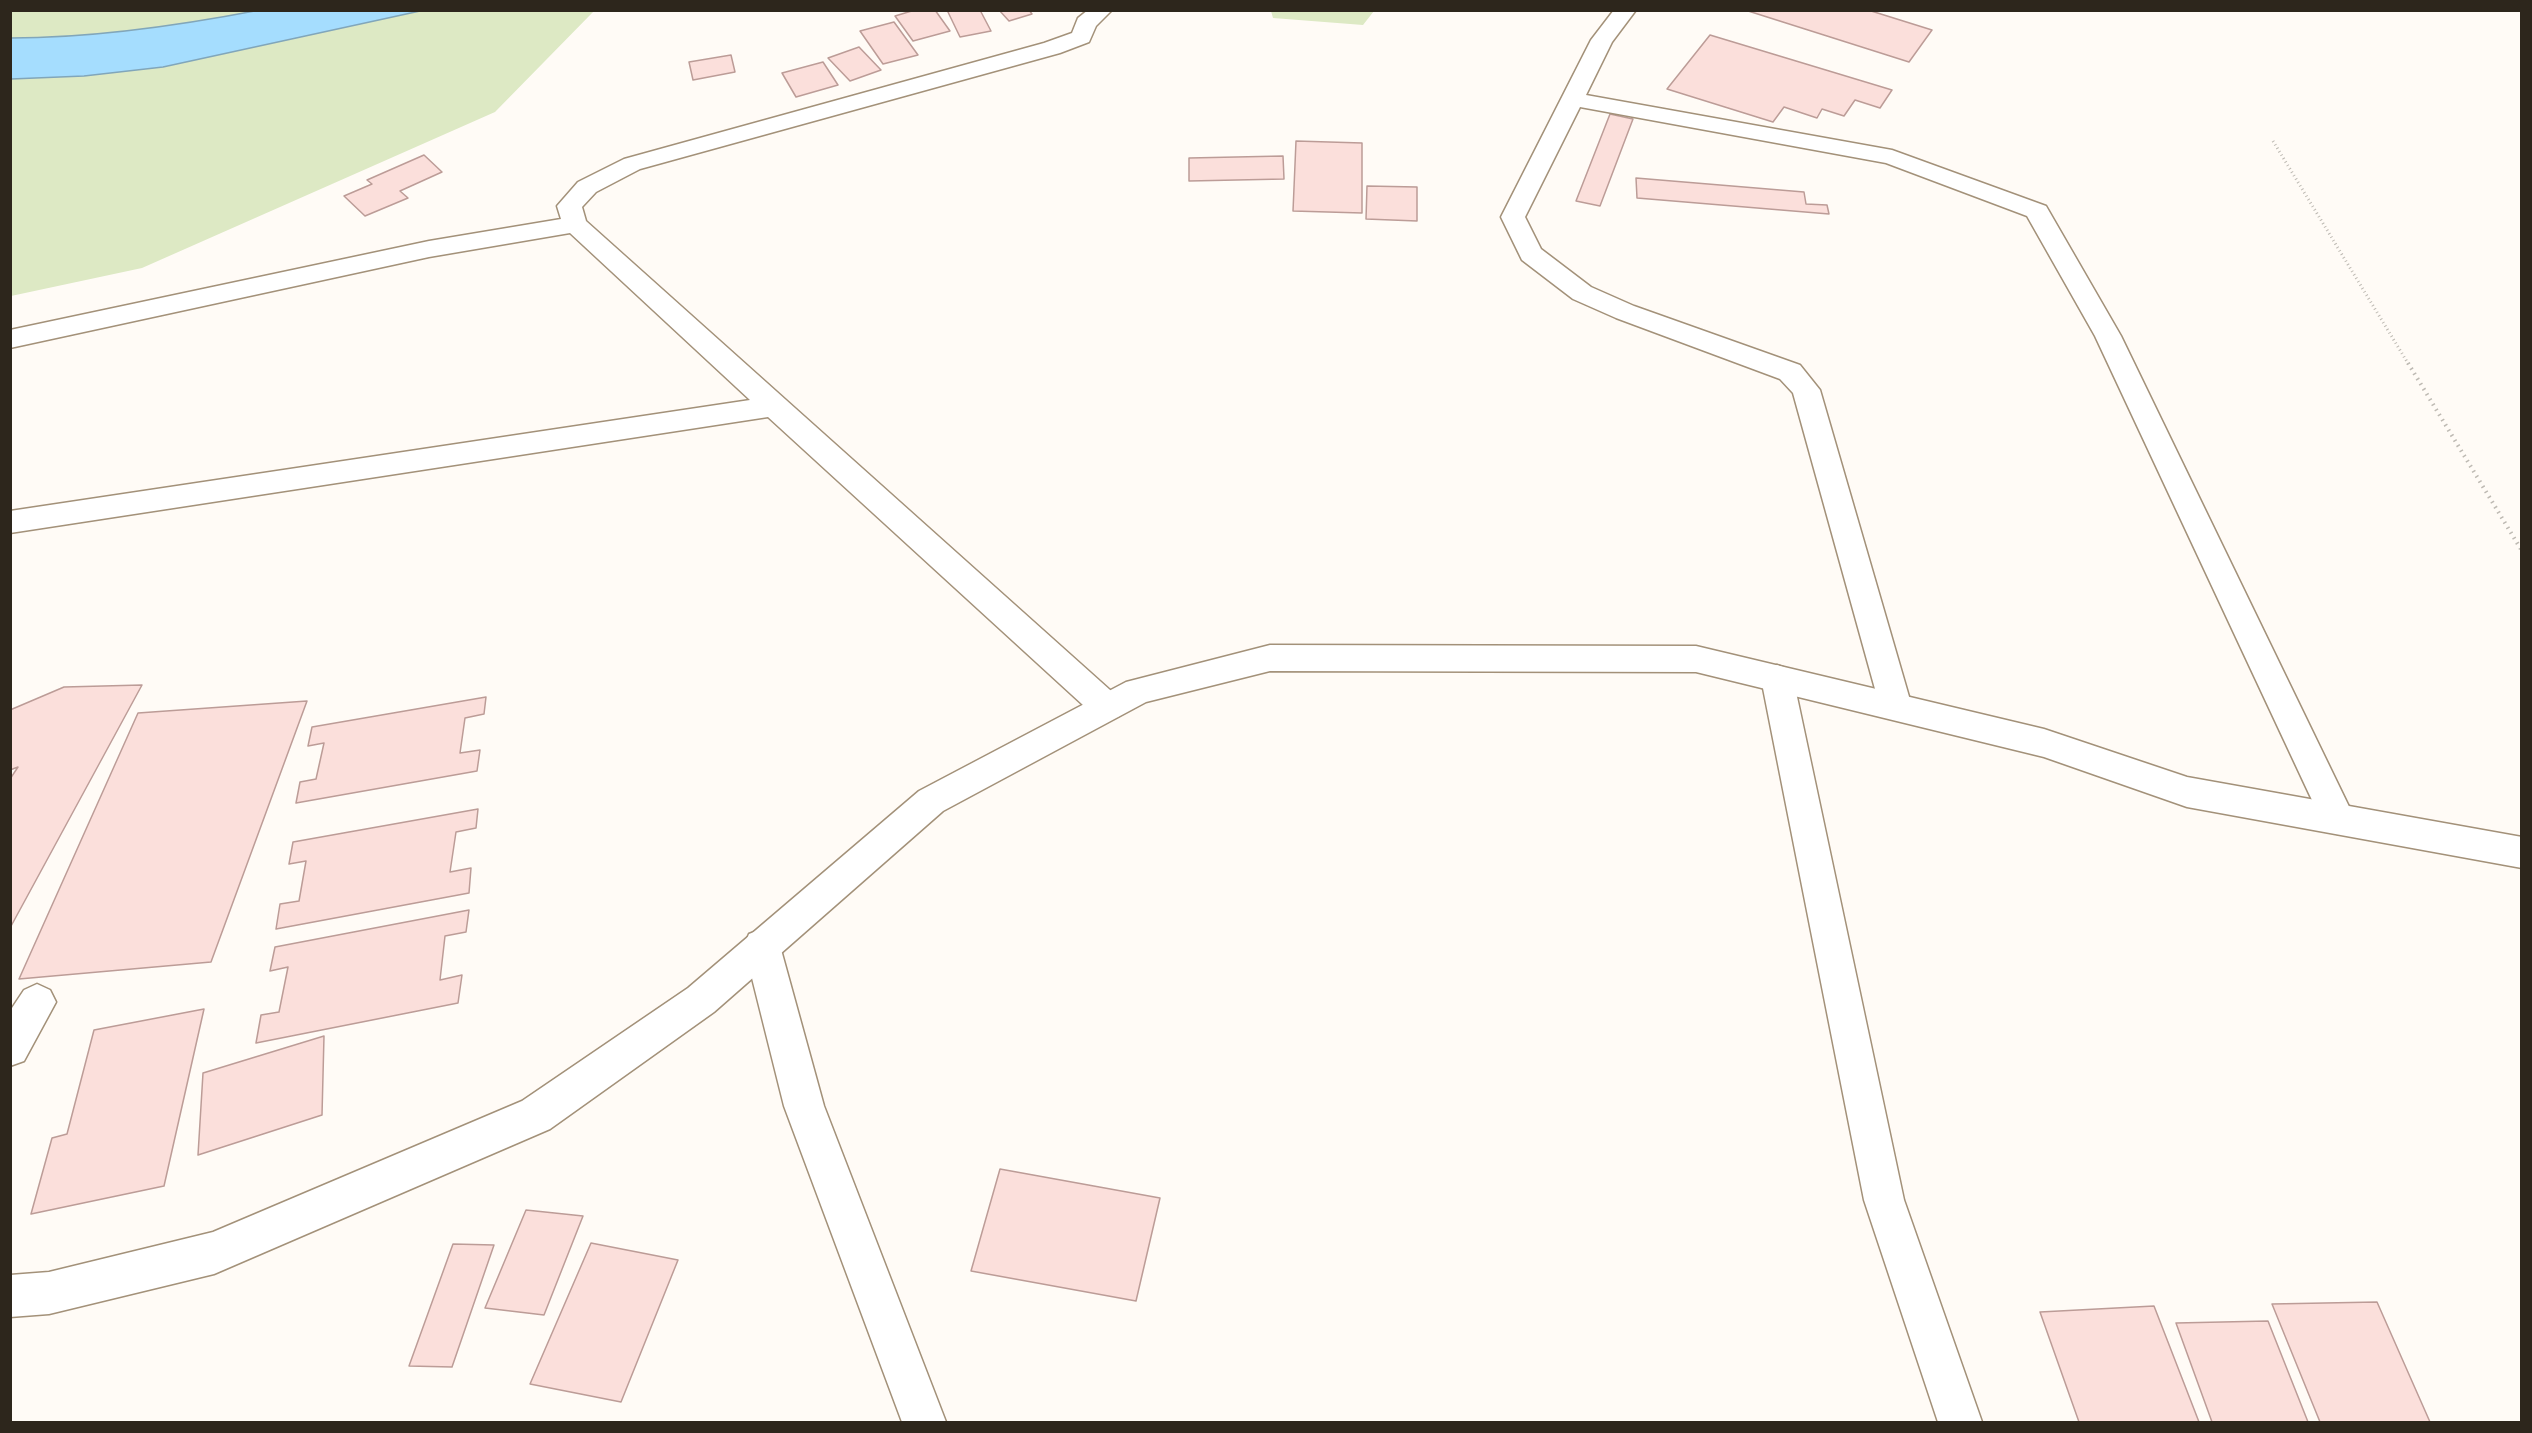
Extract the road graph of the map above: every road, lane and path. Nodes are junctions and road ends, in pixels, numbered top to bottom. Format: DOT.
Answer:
graph roads {
  1 [pos="1102,10"];
  2 [pos="1626,10"];
  3 [pos="1573,99"];
  4 [pos="2273,141"];
  5 [pos="575,224"];
  6 [pos="10,339"];
  7 [pos="774,406"];
  8 [pos="10,522"];
  9 [pos="2522,551"];
  10 [pos="1777,678"];
  11 [pos="1107,707"];
  12 [pos="1896,707"];
  13 [pos="2338,819"];
  14 [pos="2522,853"];
  15 [pos="762,946"];
  16 [pos="37,1002"];
  17 [pos="10,1048"];
  18 [pos="10,1296"];
  19 [pos="924,1422"];
  20 [pos="1960,1422"];
  1 -- 5 [label="street"];
  2 -- 3 [label="street"];
  3 -- 12 [label="street"];
  3 -- 13 [label="street"];
  4 -- 9 [label="path"];
  5 -- 6 [label="street"];
  5 -- 7 [label="street"];
  7 -- 8 [label="street"];
  7 -- 11 [label="street"];
  10 -- 11 [label="street"];
  10 -- 12 [label="street"];
  10 -- 20 [label="street"];
  11 -- 15 [label="street"];
  12 -- 13 [label="street"];
  13 -- 14 [label="street"];
  15 -- 18 [label="street"];
  15 -- 19 [label="street"];
  16 -- 17 [label="street"];
}
